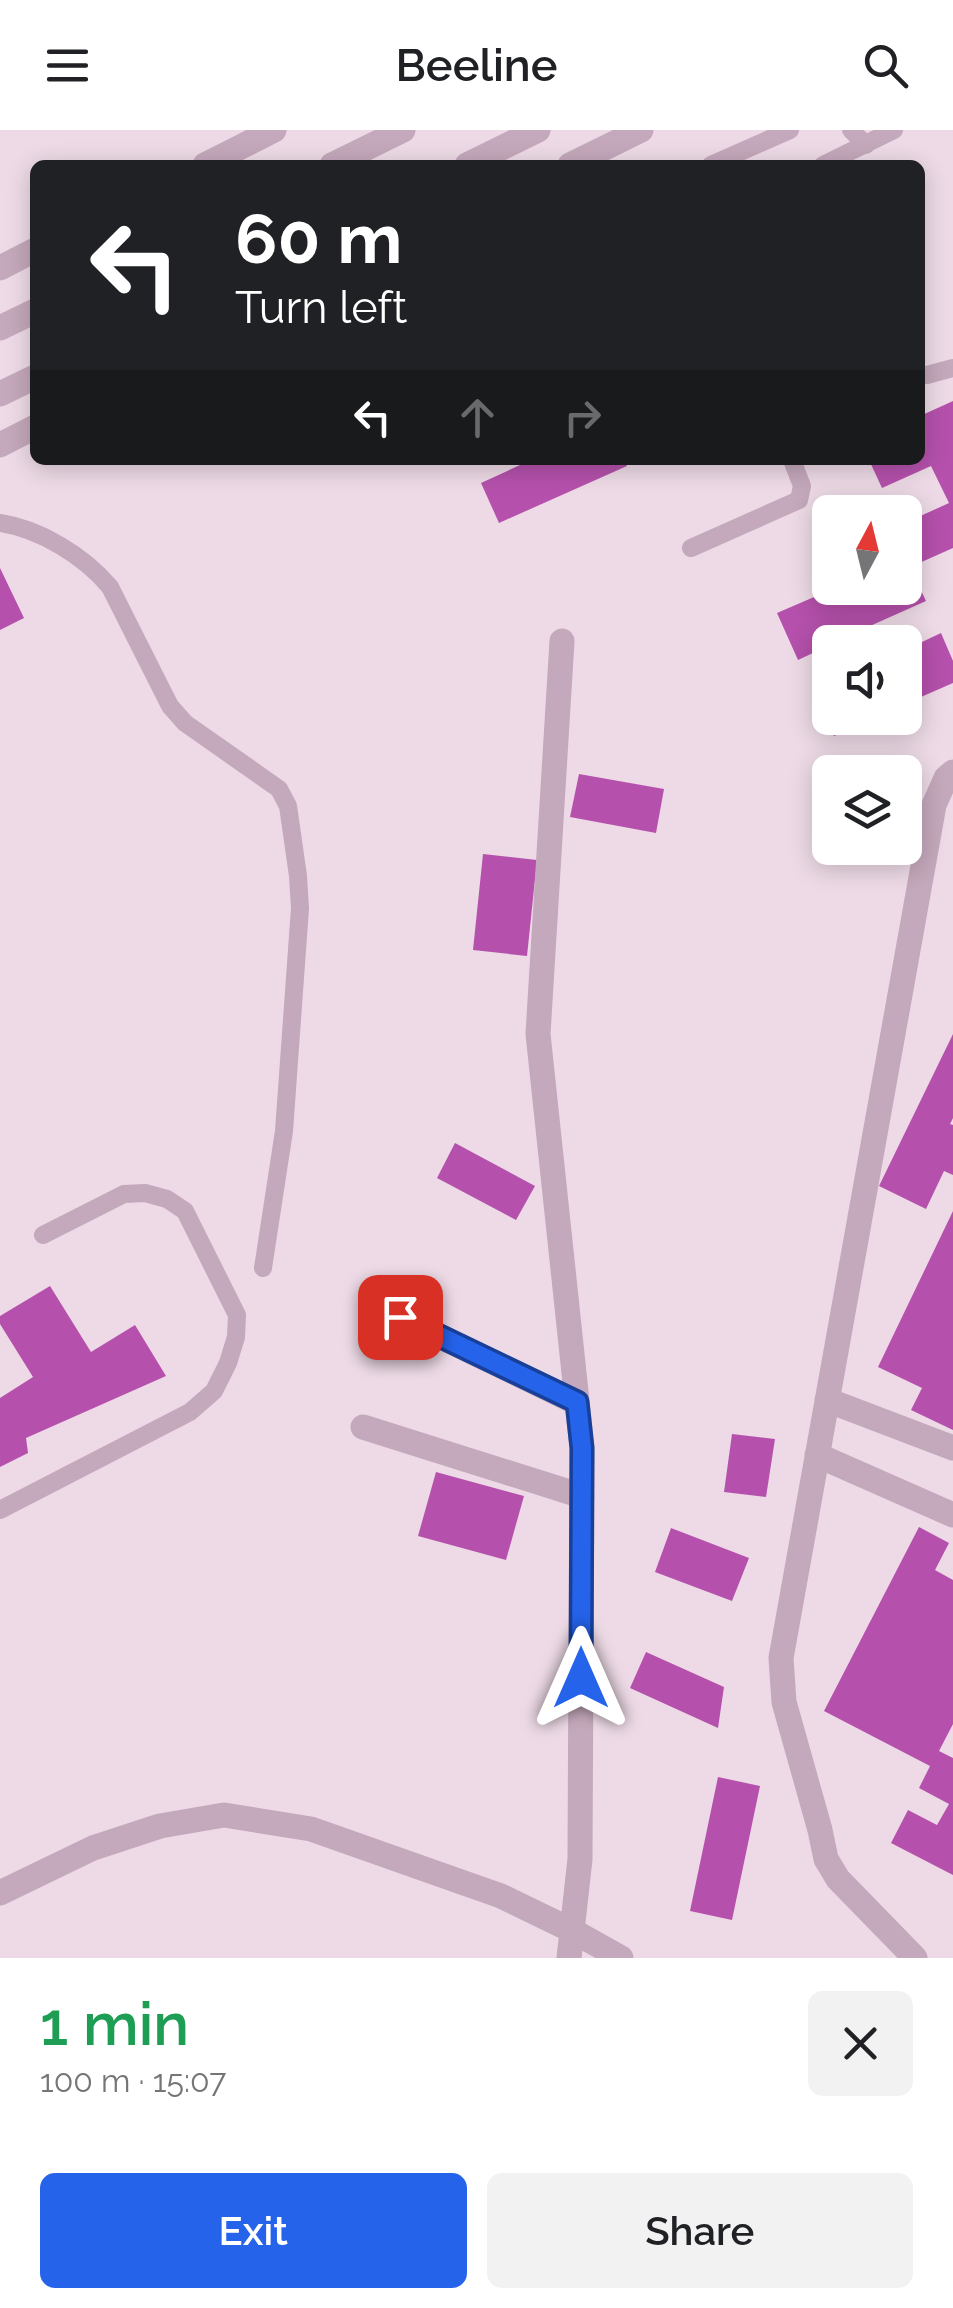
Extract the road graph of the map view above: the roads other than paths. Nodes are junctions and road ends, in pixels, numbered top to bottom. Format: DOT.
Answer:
graph roads {
  1 [pos="274,130"];
  2 [pos="403,130"];
  3 [pos="538,130"];
  4 [pos="642,130"];
  5 [pos="790,130"];
  6 [pos="851,130"];
  7 [pos="894,130"];
  8 [pos="866,144"];
  9 [pos="214,160"];
  10 [pos="342,160"];
  11 [pos="477,160"];
  12 [pos="580,160"];
  13 [pos="723,160"];
  14 [pos="832,160"];
  15 [pos="30,253"];
  16 [pos="0,268"];
  17 [pos="30,313"];
  18 [pos="0,328"];
  19 [pos="953,368"];
  20 [pos="925,374"];
  21 [pos="30,379"];
  22 [pos="0,394"];
  23 [pos="30,430"];
  24 [pos="0,444"];
  25 [pos="794,465"];
  26 [pos="0,523"];
  27 [pos="691,548"];
  28 [pos="562,641"];
  29 [pos="953,772"];
  30 [pos="44,1235"];
  31 [pos="262,1268"];
  32 [pos="400,1317"];
  33 [pos="827,1400"];
  34 [pos="577,1402"];
  35 [pos="363,1427"];
  36 [pos="953,1448"];
  37 [pos="817,1455"];
  38 [pos="582,1496"];
  39 [pos="0,1510"];
  40 [pos="953,1515"];
  41 [pos="0,1893"];
  42 [pos="571,1930"];
  43 [pos="568,1958"];
  44 [pos="621,1958"];
  45 [pos="915,1958"];
  1 -- 9 [label="street"];
  2 -- 10 [label="street"];
  3 -- 11 [label="street"];
  4 -- 12 [label="street"];
  5 -- 13 [label="lane"];
  6 -- 8 [label="lane"];
  7 -- 8 [label="lane"];
  8 -- 14 [label="lane"];
  15 -- 16 [label="street"];
  17 -- 18 [label="street"];
  19 -- 20 [label="lane"];
  21 -- 22 [label="street"];
  23 -- 24 [label="street"];
  25 -- 27 [label="lane"];
  26 -- 31 [label="lane"];
  28 -- 34 [label="street"];
  29 -- 33 [label="street"];
  30 -- 39 [label="lane"];
  32 -- 34 [label="street"];
  33 -- 36 [label="street"];
  33 -- 37 [label="street"];
  34 -- 38 [label="street"];
  35 -- 38 [label="street"];
  37 -- 40 [label="street"];
  37 -- 45 [label="street"];
  38 -- 42 [label="street"];
  41 -- 42 [label="street"];
  42 -- 43 [label="street"];
  42 -- 44 [label="street"];
}
